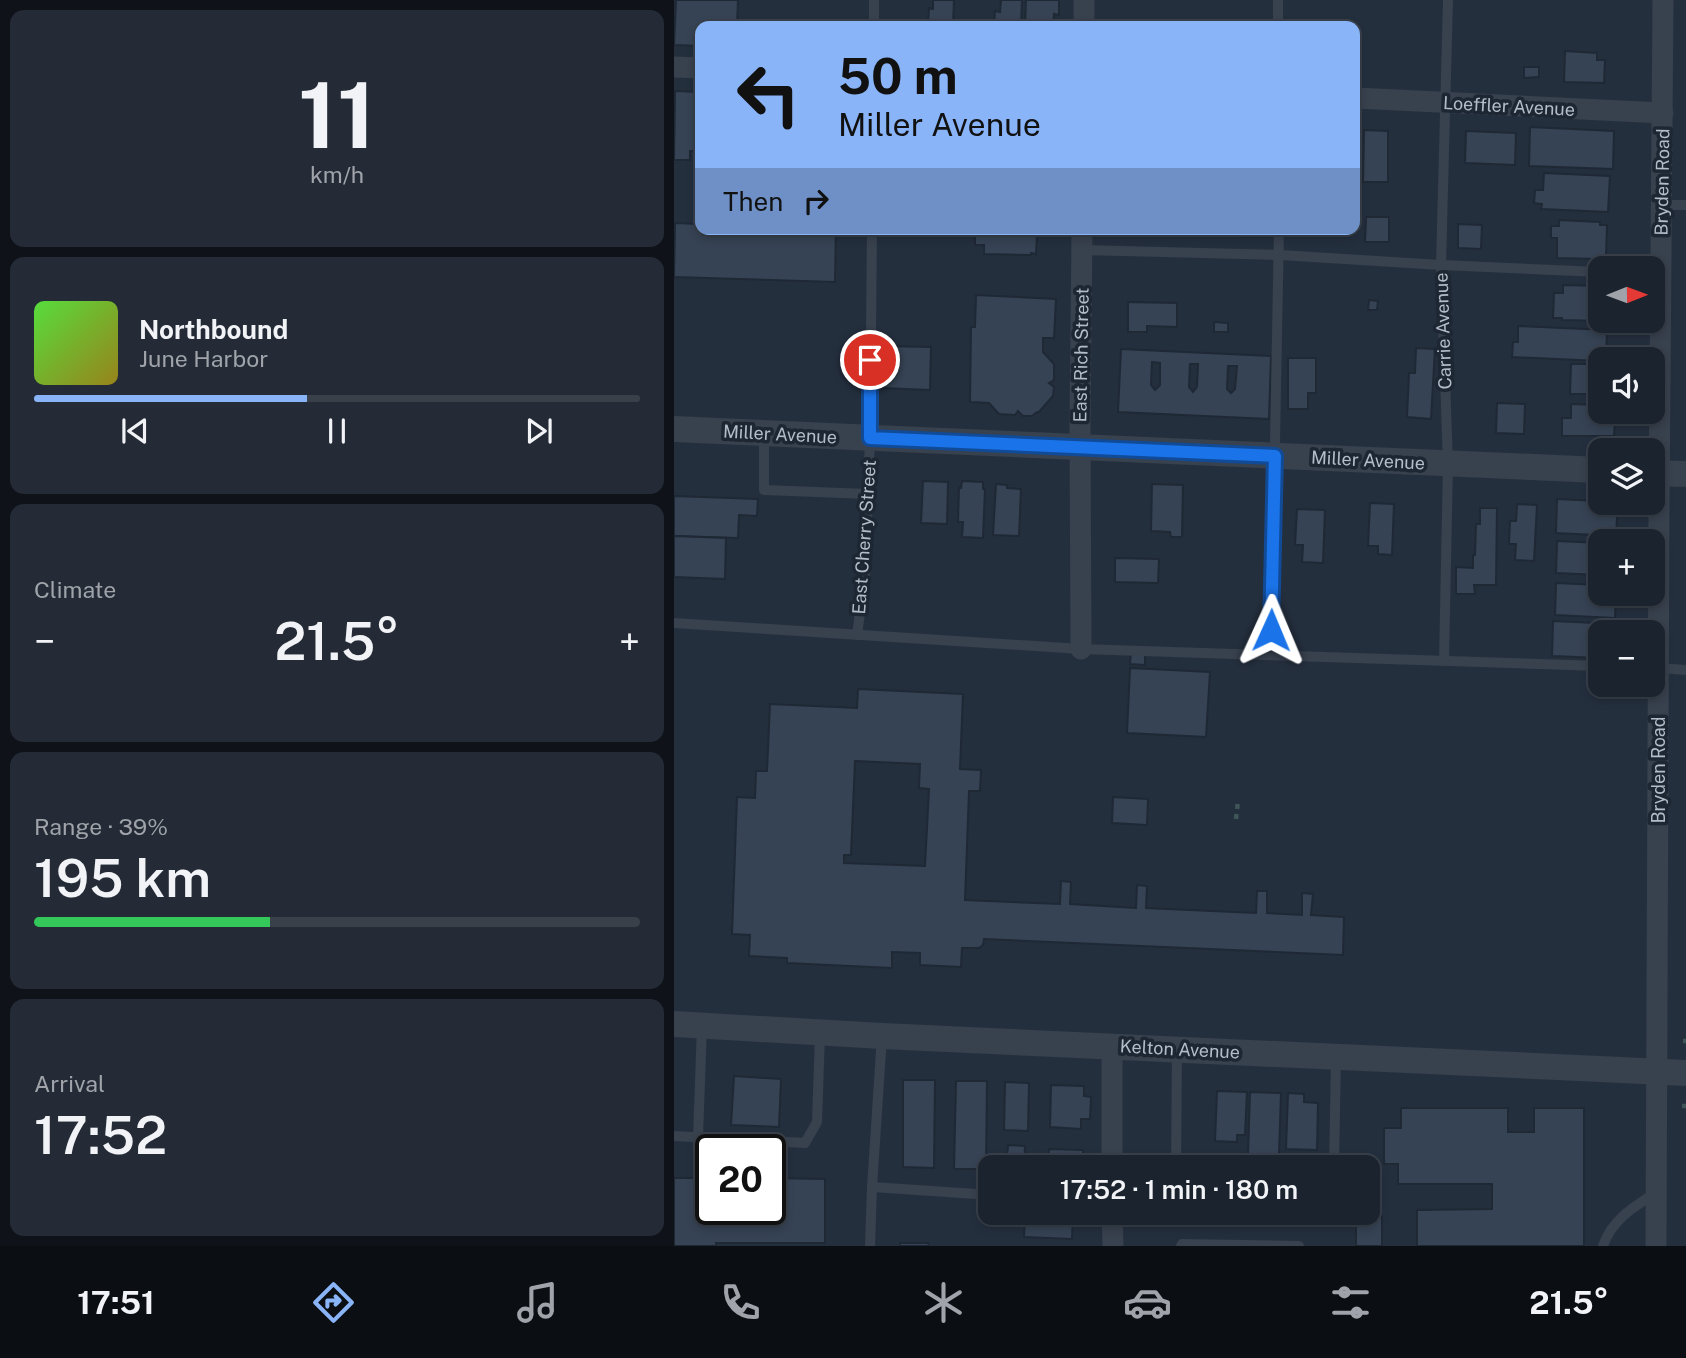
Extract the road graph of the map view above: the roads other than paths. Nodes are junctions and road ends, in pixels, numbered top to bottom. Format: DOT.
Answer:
graph roads {
  1 [pos="874,0"];
  2 [pos="1084,0"];
  3 [pos="1278,0"];
  4 [pos="1448,0"];
  5 [pos="1663,0"];
  6 [pos="874,21"];
  7 [pos="1084,21"];
  8 [pos="1278,21"];
  9 [pos="674,67"];
  10 [pos="695,68"];
  11 [pos="1360,98"];
  12 [pos="1446,103"];
  13 [pos="1663,113"];
  14 [pos="1662,205"];
  15 [pos="1686,205"];
  16 [pos="872,235"];
  17 [pos="1280,235"];
  18 [pos="1082,239"];
  19 [pos="1280,255"];
  20 [pos="1658,256"];
  21 [pos="1441,265"];
  22 [pos="1588,271"];
  23 [pos="1657,333"];
  24 [pos="674,429"];
  25 [pos="764,433"];
  26 [pos="870,438"];
  27 [pos="1656,438"];
  28 [pos="1080,447"];
  29 [pos="1275,456"];
  30 [pos="1448,464"];
  31 [pos="1588,470"];
  32 [pos="1665,473"];
  33 [pos="1686,474"];
  34 [pos="868,494"];
  35 [pos="1656,515"];
  36 [pos="1655,620"];
  37 [pos="674,623"];
  38 [pos="857,635"];
  39 [pos="1081,649"];
  40 [pos="1271,655"];
  41 [pos="1444,661"];
  42 [pos="1588,666"];
  43 [pos="1665,669"];
  44 [pos="1686,670"];
  45 [pos="1655,697"];
  46 [pos="674,1024"];
  47 [pos="702,1026"];
  48 [pos="820,1033"];
  49 [pos="882,1036"];
  50 [pos="1112,1046"];
  51 [pos="1177,1049"];
  52 [pos="1336,1057"];
  53 [pos="1658,1072"];
  54 [pos="1686,1073"];
  55 [pos="698,1134"];
  56 [pos="674,1136"];
  57 [pos="695,1137"];
  58 [pos="786,1142"];
  59 [pos="1112,1155"];
  60 [pos="1176,1155"];
  61 [pos="1334,1155"];
  62 [pos="872,1187"];
  63 [pos="1656,1192"];
  64 [pos="978,1194"];
  65 [pos="1112,1225"];
  66 [pos="870,1246"];
  67 [pos="1113,1246"];
  68 [pos="1181,1246"];
  69 [pos="1299,1246"];
  70 [pos="1603,1246"];
  71 [pos="1656,1246"];
  1 -- 6 [label="lane"];
  2 -- 7 [label="street"];
  3 -- 8 [label="lane"];
  4 -- 12 [label="lane, Carrie Avenue"];
  5 -- 13 [label="street, Bryden Road"];
  9 -- 10 [label="street"];
  11 -- 12 [label="street, Loeffler Avenue"];
  12 -- 13 [label="street, Loeffler Avenue"];
  12 -- 21 [label="lane, Carrie Avenue"];
  13 -- 14 [label="street, Bryden Road"];
  14 -- 15 [label="lane"];
  14 -- 20 [label="street, Bryden Road"];
  16 -- 26 [label="lane, East Cherry Street"];
  17 -- 19 [label="lane"];
  18 -- 19 [label="lane"];
  18 -- 28 [label="street, East Rich Street"];
  19 -- 21 [label="lane"];
  19 -- 29 [label="lane"];
  21 -- 22 [label="lane"];
  21 -- 30 [label="lane, Carrie Avenue"];
  23 -- 27 [label="street, Bryden Road"];
  24 -- 25 [label="street, Miller Avenue"];
  25 -- 26 [label="street, Miller Avenue"];
  25 -- 34 [label="lane"];
  26 -- 28 [label="street, Miller Avenue"];
  26 -- 34 [label="lane, East Cherry Street"];
  28 -- 29 [label="street, Miller Avenue"];
  28 -- 39 [label="street, East Rich Street"];
  29 -- 30 [label="street, Miller Avenue"];
  29 -- 40 [label="lane"];
  30 -- 31 [label="street, Miller Avenue"];
  30 -- 41 [label="lane, Carrie Avenue"];
  32 -- 33 [label="street"];
  34 -- 38 [label="lane, East Cherry Street"];
  35 -- 36 [label="street, Bryden Road"];
  37 -- 38 [label="lane"];
  38 -- 39 [label="lane"];
  39 -- 40 [label="lane"];
  40 -- 41 [label="lane"];
  41 -- 42 [label="lane"];
  43 -- 44 [label="lane"];
  45 -- 53 [label="street, Bryden Road"];
  46 -- 47 [label="street, Kelton Avenue"];
  47 -- 48 [label="street, Kelton Avenue"];
  47 -- 55 [label="lane"];
  48 -- 49 [label="street, Kelton Avenue"];
  48 -- 58 [label="lane"];
  49 -- 50 [label="street, Kelton Avenue"];
  49 -- 62 [label="lane"];
  50 -- 51 [label="street, Kelton Avenue"];
  50 -- 59 [label="street"];
  51 -- 52 [label="street, Kelton Avenue"];
  51 -- 60 [label="lane"];
  52 -- 53 [label="street, Kelton Avenue"];
  52 -- 61 [label="lane"];
  53 -- 54 [label="street, Kelton Avenue"];
  53 -- 63 [label="street, Bryden Road"];
  56 -- 57 [label="lane"];
  62 -- 64 [label="lane"];
  62 -- 66 [label="lane"];
  63 -- 70 [label="lane"];
  63 -- 71 [label="street, Bryden Road"];
  65 -- 67 [label="street"];
  68 -- 69 [label="lane"];
}
